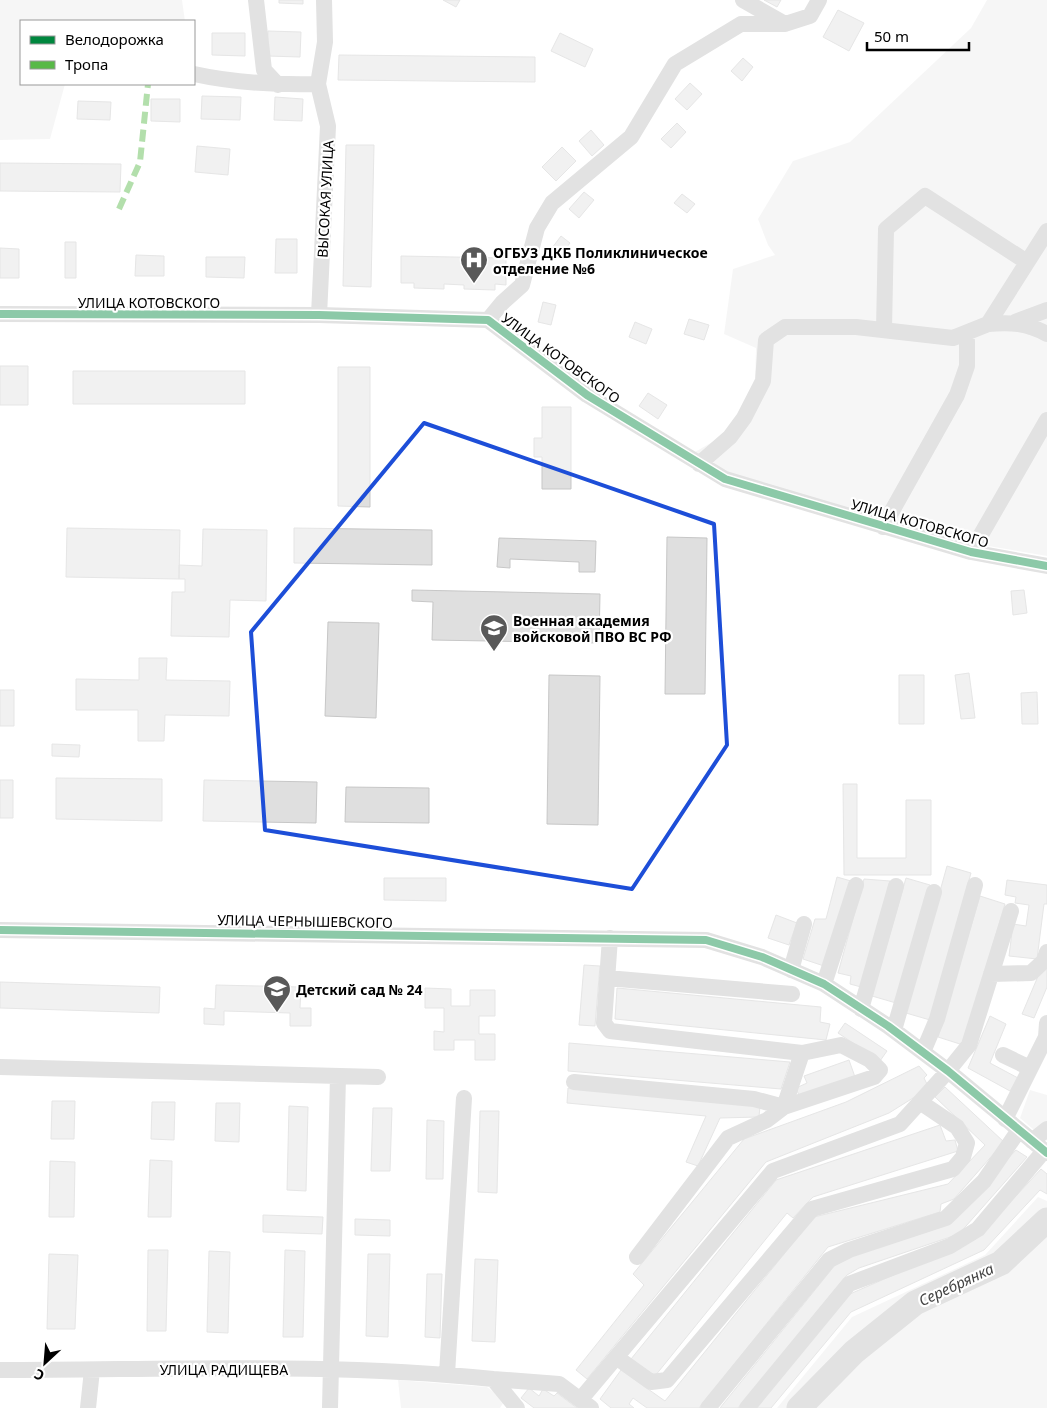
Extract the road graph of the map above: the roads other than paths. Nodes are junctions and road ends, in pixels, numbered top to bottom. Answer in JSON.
{"nodes":[{"id":1,"x":256,"y":0,"type":"edge"},
{"id":2,"x":324,"y":0,"type":"edge"},
{"id":3,"x":743,"y":0,"type":"edge"},
{"id":4,"x":819,"y":0,"type":"edge"},
{"id":5,"x":785,"y":24,"type":"junction"},
{"id":6,"x":195,"y":74,"type":"edge"},
{"id":7,"x":278,"y":84,"type":"junction"},
{"id":8,"x":318,"y":84,"type":"junction"},
{"id":9,"x":1047,"y":231,"type":"edge"},
{"id":10,"x":1027,"y":262,"type":"junction"},
{"id":11,"x":1047,"y":310,"type":"edge"},
{"id":12,"x":0,"y":314,"type":"edge"},
{"id":13,"x":320,"y":315,"type":"junction"},
{"id":14,"x":488,"y":320,"type":"junction"},
{"id":15,"x":1015,"y":322,"type":"junction"},
{"id":16,"x":988,"y":324,"type":"junction"},
{"id":17,"x":884,"y":330,"type":"junction"},
{"id":18,"x":964,"y":334,"type":"junction"},
{"id":19,"x":1047,"y":334,"type":"edge"},
{"id":20,"x":1047,"y":420,"type":"edge"},
{"id":21,"x":699,"y":464,"type":"junction"},
{"id":22,"x":883,"y":527,"type":"junction"},
{"id":23,"x":971,"y":552,"type":"junction"},
{"id":24,"x":1047,"y":566,"type":"edge"},
{"id":25,"x":856,"y":884,"type":"dead end"},
{"id":26,"x":975,"y":885,"type":"dead end"},
{"id":27,"x":896,"y":886,"type":"dead end"},
{"id":28,"x":934,"y":892,"type":"dead end"},
{"id":29,"x":1011,"y":910,"type":"dead end"},
{"id":30,"x":804,"y":924,"type":"dead end"},
{"id":31,"x":0,"y":930,"type":"edge"},
{"id":32,"x":610,"y":938,"type":"junction"},
{"id":33,"x":1047,"y":952,"type":"edge"},
{"id":34,"x":791,"y":970,"type":"junction"},
{"id":35,"x":991,"y":974,"type":"junction"},
{"id":36,"x":607,"y":978,"type":"junction"},
{"id":37,"x":824,"y":984,"type":"junction"},
{"id":38,"x":792,"y":994,"type":"dead end"},
{"id":39,"x":862,"y":1009,"type":"junction"},
{"id":40,"x":1047,"y":1023,"type":"edge"},
{"id":41,"x":894,"y":1030,"type":"junction"},
{"id":42,"x":922,"y":1052,"type":"junction"},
{"id":43,"x":802,"y":1053,"type":"junction"},
{"id":44,"x":1003,"y":1054,"type":"dead end"},
{"id":45,"x":0,"y":1067,"type":"edge"},
{"id":46,"x":1030,"y":1068,"type":"junction"},
{"id":47,"x":948,"y":1071,"type":"junction"},
{"id":48,"x":338,"y":1076,"type":"junction"},
{"id":49,"x":378,"y":1077,"type":"dead end"},
{"id":50,"x":574,"y":1082,"type":"dead end"},
{"id":51,"x":464,"y":1098,"type":"dead end"},
{"id":52,"x":920,"y":1102,"type":"junction"},
{"id":53,"x":784,"y":1108,"type":"junction"},
{"id":54,"x":1005,"y":1118,"type":"junction"},
{"id":55,"x":1047,"y":1129,"type":"edge"},
{"id":56,"x":1019,"y":1130,"type":"junction"},
{"id":57,"x":1041,"y":1148,"type":"edge"},
{"id":58,"x":637,"y":1258,"type":"dead end"},
{"id":59,"x":616,"y":1357,"type":"junction"},
{"id":60,"x":332,"y":1369,"type":"junction"},
{"id":61,"x":0,"y":1370,"type":"edge"},
{"id":62,"x":92,"y":1370,"type":"junction"},
{"id":63,"x":448,"y":1374,"type":"junction"},
{"id":64,"x":493,"y":1379,"type":"junction"},
{"id":65,"x":585,"y":1404,"type":"edge"},
{"id":66,"x":88,"y":1408,"type":"edge"},
{"id":67,"x":330,"y":1408,"type":"edge"},
{"id":68,"x":517,"y":1408,"type":"edge"},
{"id":69,"x":708,"y":1408,"type":"edge"},
{"id":70,"x":747,"y":1408,"type":"edge"}],
"edges":[{"from":1,"to":7,"type":"street"},
{"from":2,"to":8,"type":"street","name":"ВЫСОКАЯ УЛИЦА"},
{"from":3,"to":5,"type":"street"},
{"from":4,"to":5,"type":"street"},
{"from":5,"to":14,"type":"street"},
{"from":6,"to":7,"type":"street"},
{"from":7,"to":8,"type":"street"},
{"from":8,"to":13,"type":"street","name":"ВЫСОКАЯ УЛИЦА"},
{"from":9,"to":10,"type":"street"},
{"from":10,"to":16,"type":"street"},
{"from":10,"to":17,"type":"street"},
{"from":11,"to":15,"type":"street"},
{"from":12,"to":13,"type":"street","name":"УЛИЦА КОТОВСКОГО"},
{"from":13,"to":14,"type":"street","name":"УЛИЦА КОТОВСКОГО"},
{"from":14,"to":21,"type":"street","name":"УЛИЦА КОТОВСКОГО"},
{"from":15,"to":16,"type":"street"},
{"from":15,"to":19,"type":"street"},
{"from":16,"to":18,"type":"street"},
{"from":17,"to":18,"type":"street"},
{"from":17,"to":21,"type":"street"},
{"from":18,"to":22,"type":"street"},
{"from":20,"to":23,"type":"street"},
{"from":21,"to":22,"type":"street","name":"УЛИЦА КОТОВСКОГО"},
{"from":22,"to":23,"type":"street","name":"УЛИЦА КОТОВСКОГО"},
{"from":23,"to":24,"type":"street","name":"УЛИЦА КОТОВСКОГО"},
{"from":25,"to":37,"type":"street"},
{"from":26,"to":42,"type":"street"},
{"from":27,"to":39,"type":"street"},
{"from":28,"to":41,"type":"street"},
{"from":29,"to":35,"type":"street"},
{"from":30,"to":34,"type":"street"},
{"from":31,"to":32,"type":"street","name":"УЛИЦА ЧЕРНЫШЕВСКОГО"},
{"from":32,"to":34,"type":"street","name":"УЛИЦА ЧЕРНЫШЕВСКОГО"},
{"from":32,"to":36,"type":"street"},
{"from":33,"to":35,"type":"street"},
{"from":34,"to":37,"type":"street","name":"УЛИЦА ЧЕРНЫШЕВСКОГО"},
{"from":35,"to":47,"type":"street"},
{"from":36,"to":38,"type":"street"},
{"from":36,"to":43,"type":"street"},
{"from":37,"to":39,"type":"street","name":"УЛИЦА ЧЕРНЫШЕВСКОГО"},
{"from":39,"to":41,"type":"street","name":"УЛИЦА ЧЕРНЫШЕВСКОГО"},
{"from":40,"to":46,"type":"street"},
{"from":41,"to":42,"type":"street","name":"УЛИЦА ЧЕРНЫШЕВСКОГО"},
{"from":42,"to":47,"type":"street","name":"УЛИЦА ЧЕРНЫШЕВСКОГО"},
{"from":43,"to":53,"type":"street"},
{"from":43,"to":53,"type":"street"},
{"from":44,"to":46,"type":"street"},
{"from":45,"to":48,"type":"street"},
{"from":46,"to":54,"type":"street"},
{"from":47,"to":52,"type":"street"},
{"from":47,"to":54,"type":"street","name":"УЛИЦА ЧЕРНЫШЕВСКОГО"},
{"from":48,"to":49,"type":"street"},
{"from":48,"to":60,"type":"street"},
{"from":50,"to":53,"type":"street"},
{"from":51,"to":63,"type":"street"},
{"from":52,"to":59,"type":"street"},
{"from":52,"to":59,"type":"street"},
{"from":53,"to":58,"type":"street"},
{"from":54,"to":56,"type":"street","name":"УЛИЦА ЧЕРНЫШЕВСКОГО"},
{"from":55,"to":57,"type":"street"},
{"from":56,"to":57,"type":"street","name":"УЛИЦА ЧЕРНЫШЕВСКОГО"},
{"from":56,"to":69,"type":"street"},
{"from":57,"to":70,"type":"street"},
{"from":59,"to":65,"type":"street"},
{"from":60,"to":62,"type":"street","name":"УЛИЦА РАДИЩЕВА"},
{"from":60,"to":63,"type":"street","name":"УЛИЦА РАДИЩЕВА"},
{"from":60,"to":67,"type":"street"},
{"from":61,"to":62,"type":"street","name":"УЛИЦА РАДИЩЕВА"},
{"from":62,"to":66,"type":"street"},
{"from":63,"to":64,"type":"street","name":"УЛИЦА РАДИЩЕВА"},
{"from":64,"to":65,"type":"street","name":"УЛИЦА РАДИЩЕВА"},
{"from":64,"to":68,"type":"street"}]}
